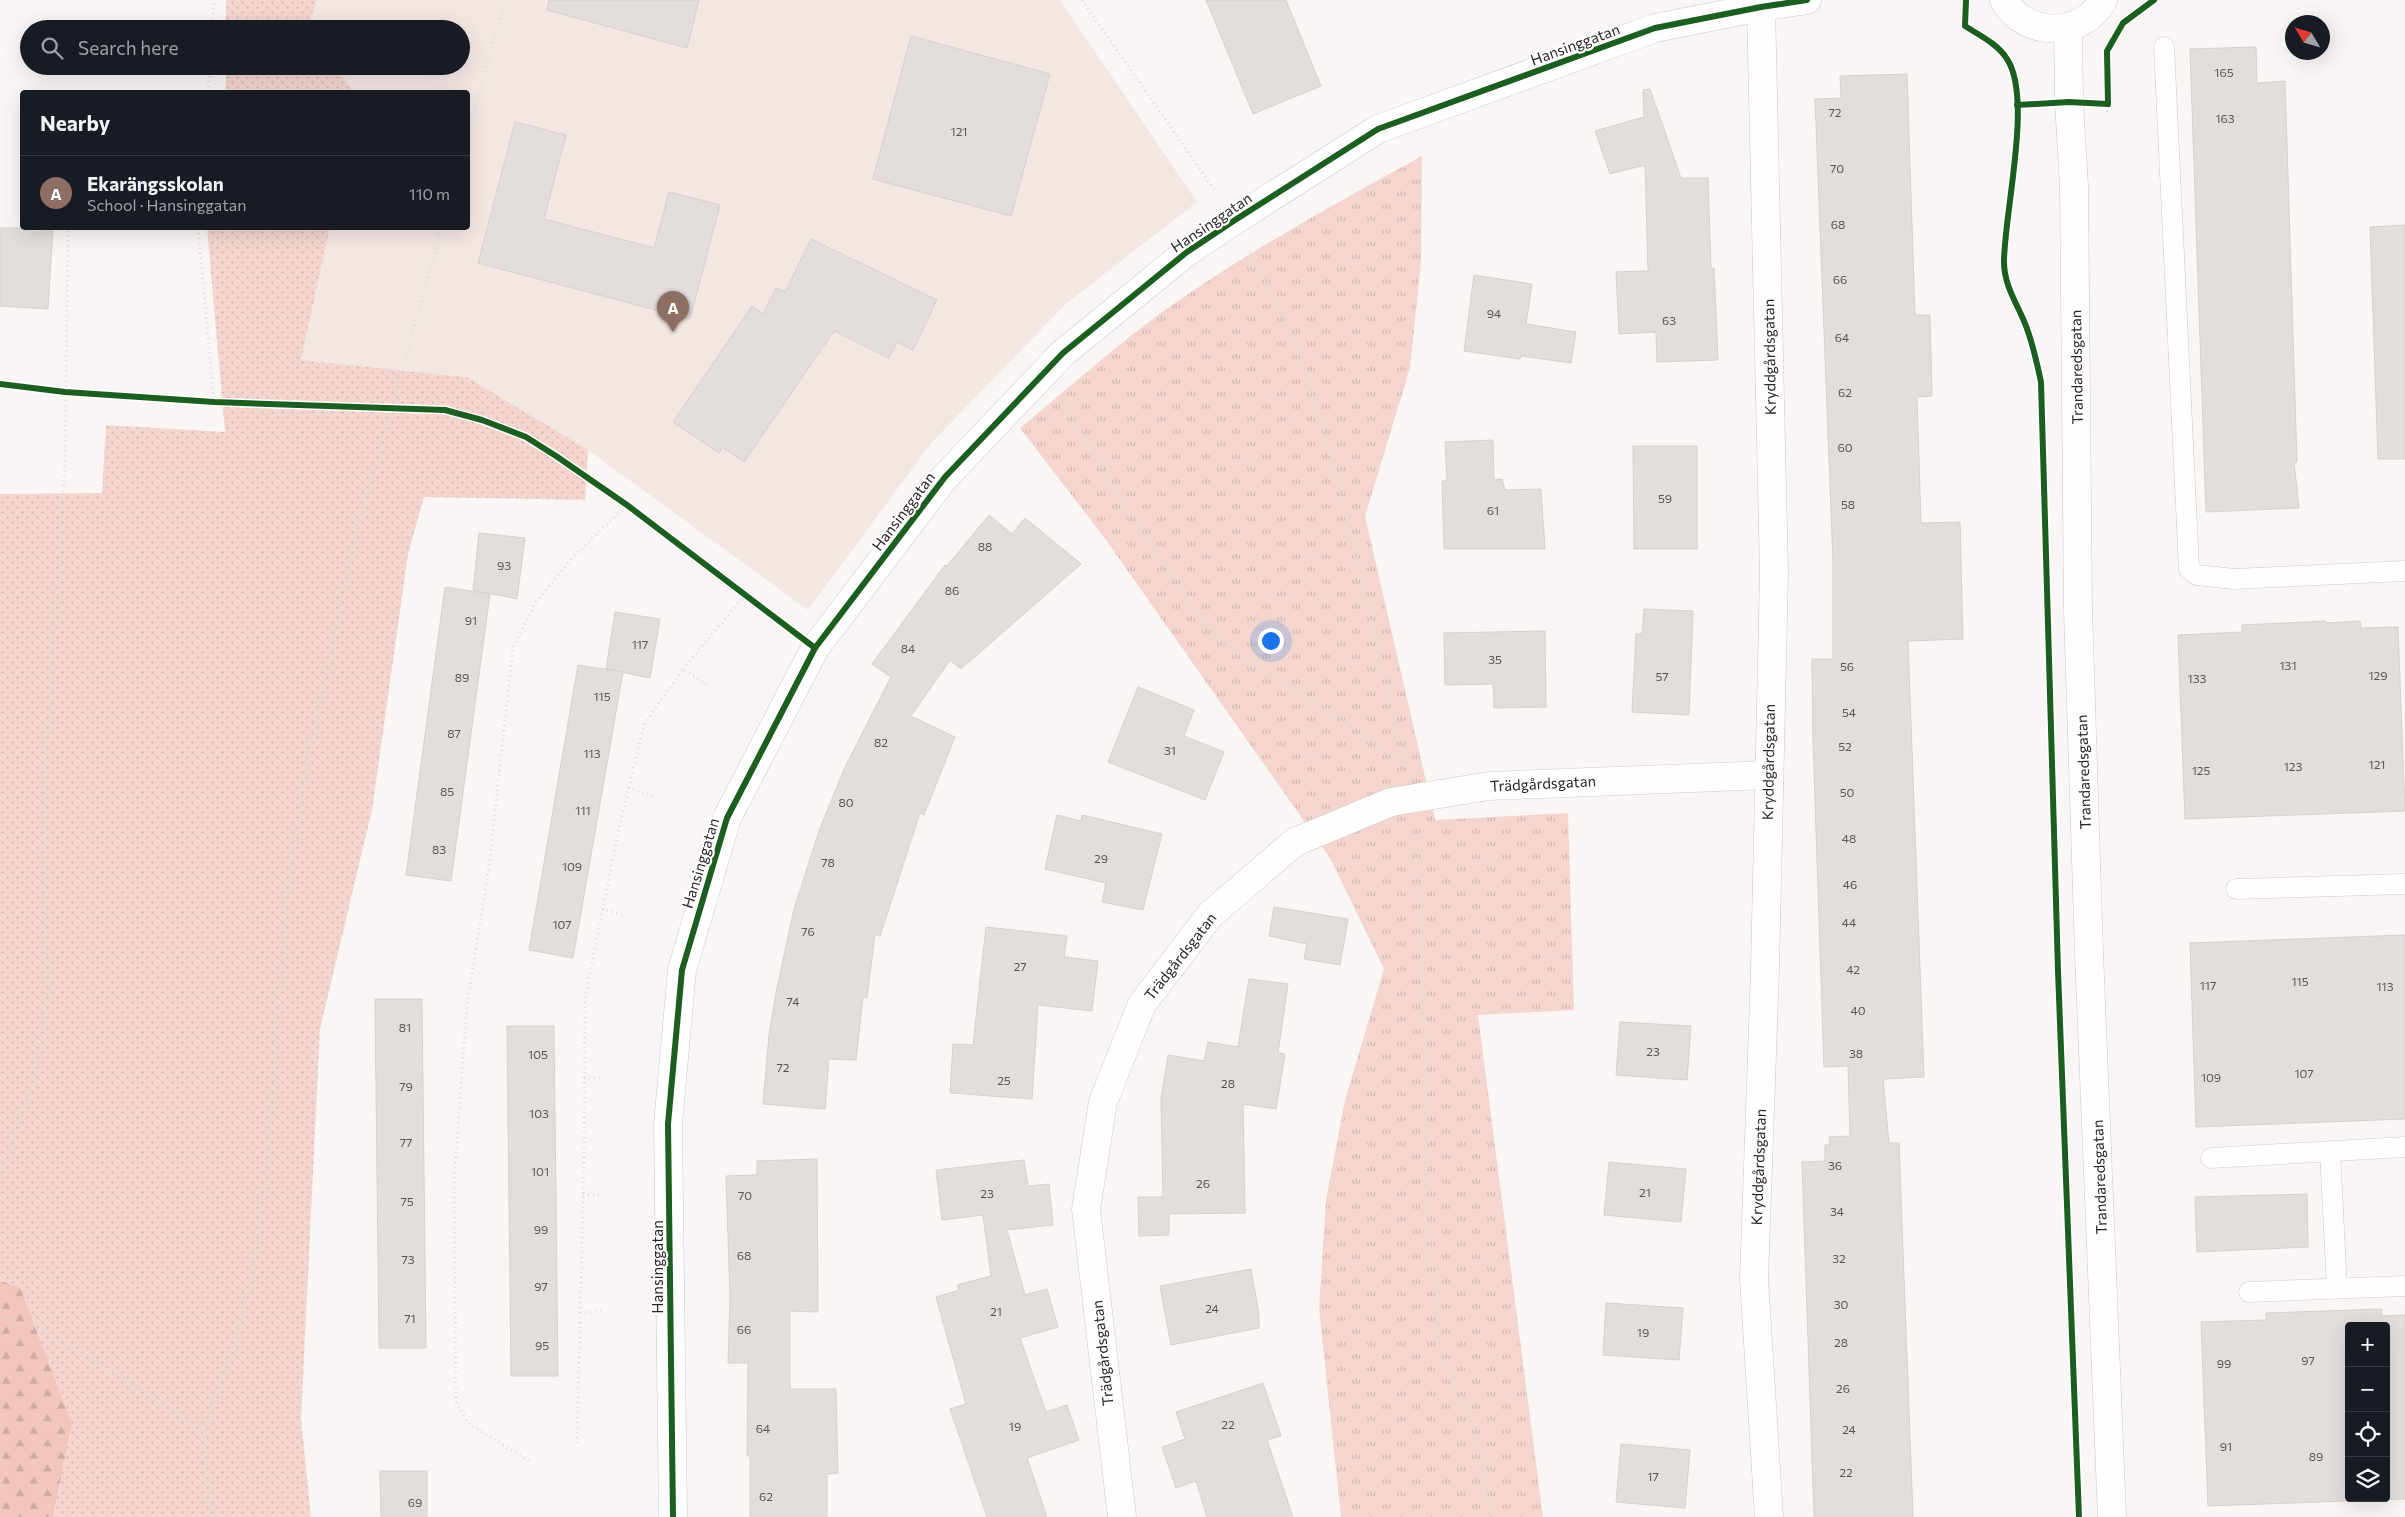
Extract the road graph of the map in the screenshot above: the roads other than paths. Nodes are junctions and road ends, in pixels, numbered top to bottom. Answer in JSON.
{"nodes":[{"id":1,"x":1807,"y":0,"type":"edge"},
{"id":2,"x":2004,"y":0,"type":"edge"},
{"id":3,"x":2103,"y":0,"type":"edge"},
{"id":4,"x":1761,"y":7,"type":"junction"},
{"id":5,"x":2068,"y":28,"type":"junction"},
{"id":6,"x":2164,"y":47,"type":"dead end"},
{"id":7,"x":2405,"y":571,"type":"edge"},
{"id":8,"x":1768,"y":775,"type":"junction"},
{"id":9,"x":2405,"y":884,"type":"edge"},
{"id":10,"x":2236,"y":888,"type":"dead end"},
{"id":11,"x":2405,"y":1147,"type":"edge"},
{"id":12,"x":2330,"y":1151,"type":"junction"},
{"id":13,"x":2210,"y":1158,"type":"dead end"},
{"id":14,"x":2405,"y":1286,"type":"edge"},
{"id":15,"x":2337,"y":1288,"type":"junction"},
{"id":16,"x":2249,"y":1292,"type":"dead end"},
{"id":17,"x":673,"y":1517,"type":"edge"},
{"id":18,"x":1122,"y":1517,"type":"edge"},
{"id":19,"x":1769,"y":1517,"type":"edge"},
{"id":20,"x":2112,"y":1517,"type":"edge"}],
"edges":[{"from":1,"to":4,"type":"street","name":"Hansinggatan"},
{"from":2,"to":5,"type":"street"},
{"from":3,"to":5,"type":"street"},
{"from":4,"to":8,"type":"street","name":"Kryddgårdsgatan"},
{"from":4,"to":17,"type":"street","name":"Hansinggatan"},
{"from":5,"to":20,"type":"street","name":"Trandaredsgatan"},
{"from":6,"to":7,"type":"lane"},
{"from":8,"to":18,"type":"street","name":"Trädgårdsgatan"},
{"from":8,"to":19,"type":"street","name":"Kryddgårdsgatan"},
{"from":9,"to":10,"type":"lane"},
{"from":11,"to":12,"type":"lane"},
{"from":12,"to":13,"type":"lane"},
{"from":12,"to":15,"type":"lane"},
{"from":14,"to":15,"type":"lane"},
{"from":15,"to":16,"type":"lane"}]}
